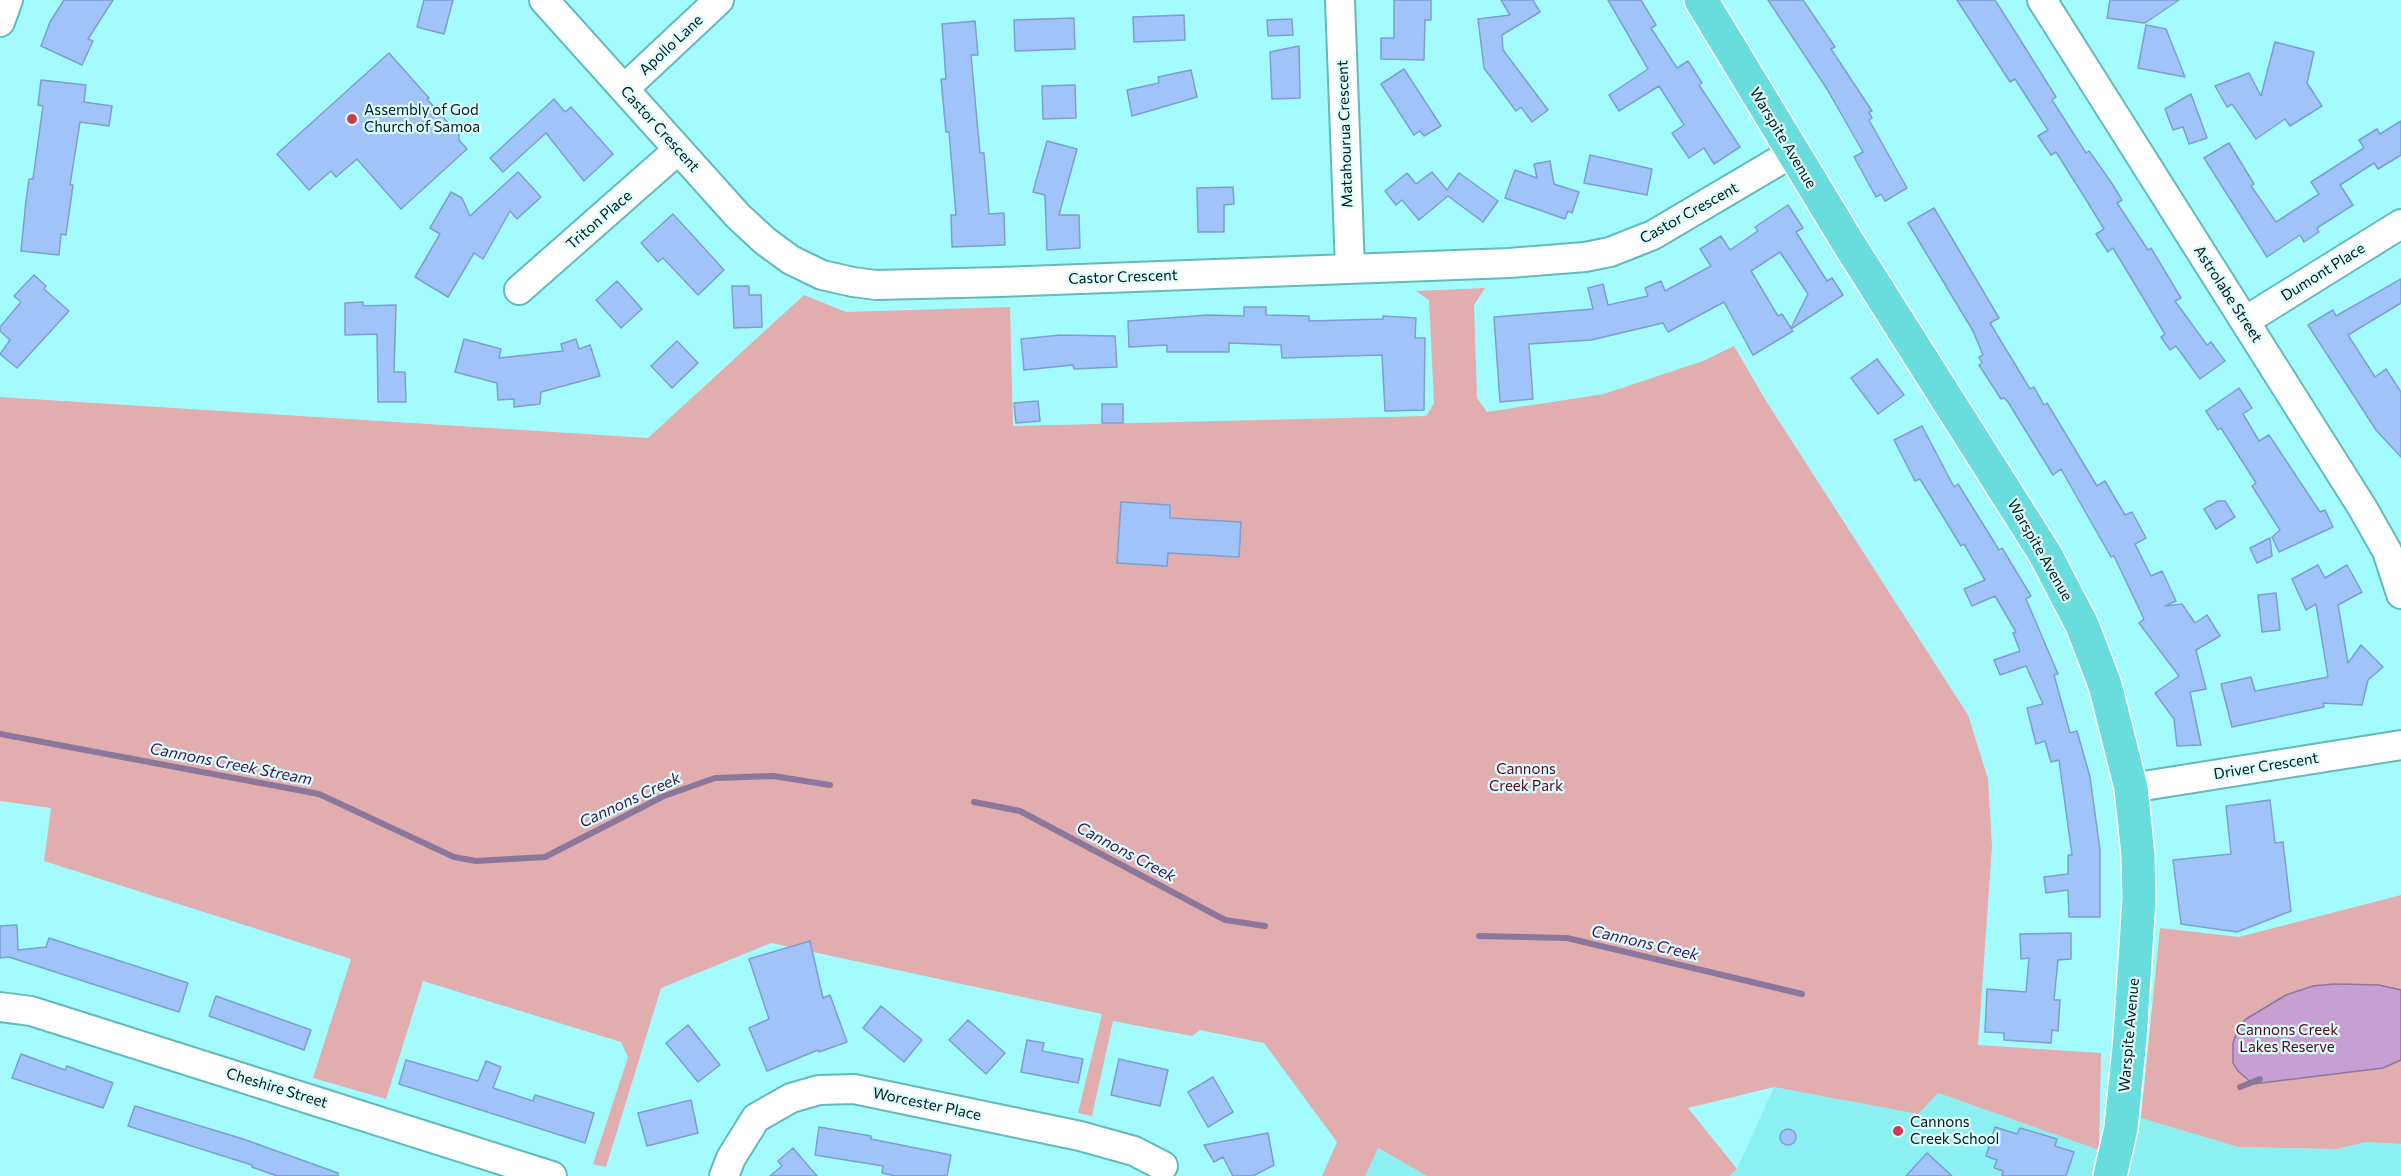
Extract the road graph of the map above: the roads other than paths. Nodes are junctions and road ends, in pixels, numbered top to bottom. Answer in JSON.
{"nodes":[{"id":1,"x":8,"y":0,"type":"edge"},
{"id":2,"x":544,"y":0,"type":"edge"},
{"id":3,"x":719,"y":0,"type":"edge"},
{"id":4,"x":1340,"y":0,"type":"edge"},
{"id":5,"x":1701,"y":0,"type":"edge"},
{"id":6,"x":2042,"y":0,"type":"edge"},
{"id":7,"x":0,"y":22,"type":"edge"},
{"id":8,"x":624,"y":89,"type":"junction"},
{"id":9,"x":678,"y":150,"type":"junction"},
{"id":10,"x":1792,"y":153,"type":"junction"},
{"id":11,"x":2401,"y":224,"type":"edge"},
{"id":12,"x":1350,"y":268,"type":"junction"},
{"id":13,"x":519,"y":290,"type":"dead end"},
{"id":14,"x":2245,"y":321,"type":"junction"},
{"id":15,"x":2401,"y":594,"type":"edge"},
{"id":16,"x":2401,"y":745,"type":"edge"},
{"id":17,"x":2131,"y":788,"type":"junction"},
{"id":18,"x":0,"y":1007,"type":"edge"},
{"id":19,"x":1163,"y":1166,"type":"dead end"},
{"id":20,"x":552,"y":1176,"type":"edge"},
{"id":21,"x":724,"y":1176,"type":"edge"},
{"id":22,"x":2110,"y":1176,"type":"edge"}],
"edges":[{"from":1,"to":7,"type":"street"},
{"from":2,"to":8,"type":"street","name":"Castor Crescent"},
{"from":3,"to":8,"type":"street","name":"Apollo Lane"},
{"from":4,"to":12,"type":"street","name":"Matahourua Crescent"},
{"from":5,"to":10,"type":"main road","name":"Warspite Avenue"},
{"from":6,"to":14,"type":"street","name":"Astrolabe Street"},
{"from":8,"to":9,"type":"street","name":"Castor Crescent"},
{"from":9,"to":12,"type":"street","name":"Castor Crescent"},
{"from":9,"to":13,"type":"street","name":"Triton Place"},
{"from":10,"to":12,"type":"street","name":"Castor Crescent"},
{"from":10,"to":17,"type":"main road","name":"Warspite Avenue"},
{"from":11,"to":14,"type":"street","name":"Dumont Place"},
{"from":14,"to":15,"type":"street","name":"Astrolabe Street"},
{"from":16,"to":17,"type":"street","name":"Driver Crescent"},
{"from":17,"to":22,"type":"main road","name":"Warspite Avenue"},
{"from":18,"to":20,"type":"street","name":"Cheshire Street"},
{"from":19,"to":21,"type":"street","name":"Worcester Place"}]}
